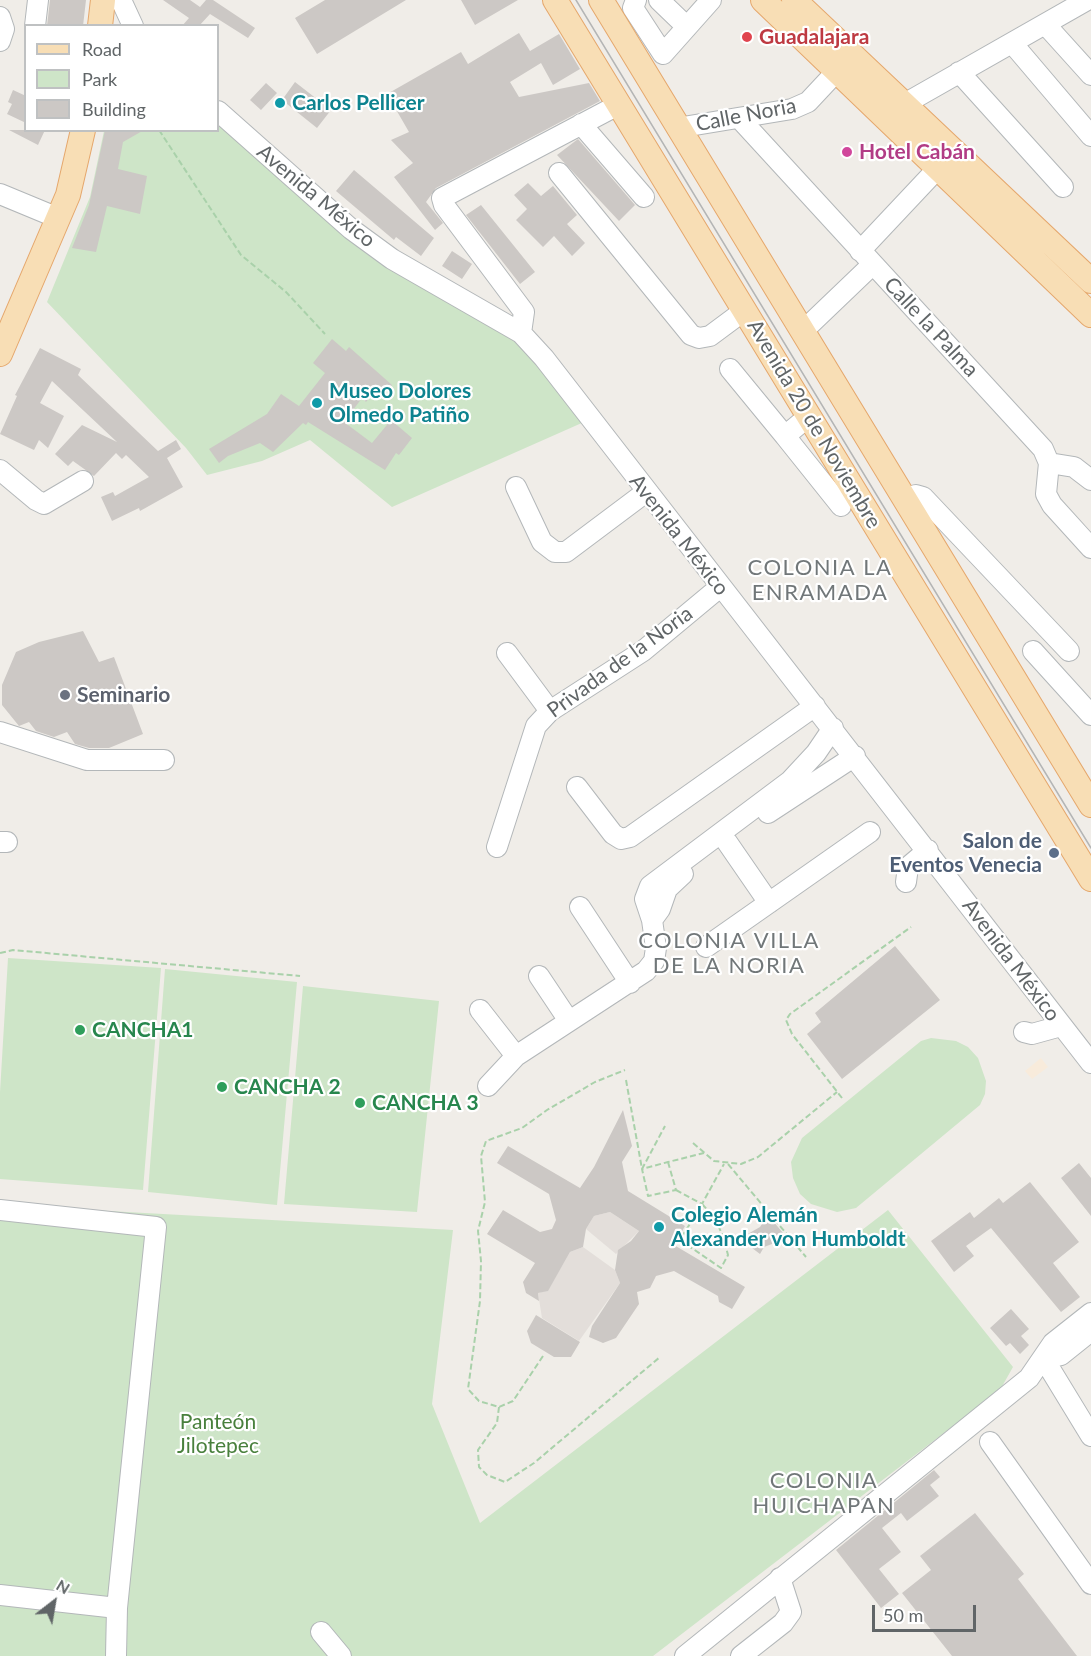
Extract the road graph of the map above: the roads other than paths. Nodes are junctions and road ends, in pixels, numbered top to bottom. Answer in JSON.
{"nodes":[{"id":1,"x":38,"y":0,"type":"edge"},
{"id":2,"x":103,"y":0,"type":"edge"},
{"id":3,"x":121,"y":0,"type":"edge"},
{"id":4,"x":555,"y":0,"type":"edge"},
{"id":5,"x":601,"y":0,"type":"edge"},
{"id":6,"x":636,"y":0,"type":"edge"},
{"id":7,"x":659,"y":0,"type":"edge"},
{"id":8,"x":711,"y":0,"type":"edge"},
{"id":9,"x":763,"y":0,"type":"edge"},
{"id":10,"x":794,"y":0,"type":"edge"},
{"id":11,"x":1087,"y":0,"type":"edge"},
{"id":12,"x":0,"y":17,"type":"edge"},
{"id":13,"x":35,"y":24,"type":"edge"},
{"id":14,"x":100,"y":24,"type":"edge"},
{"id":15,"x":132,"y":24,"type":"edge"},
{"id":16,"x":1045,"y":24,"type":"junction"},
{"id":17,"x":687,"y":27,"type":"junction"},
{"id":18,"x":0,"y":41,"type":"edge"},
{"id":19,"x":1012,"y":43,"type":"junction"},
{"id":20,"x":837,"y":71,"type":"junction"},
{"id":21,"x":959,"y":72,"type":"junction"},
{"id":22,"x":1091,"y":75,"type":"edge"},
{"id":23,"x":618,"y":105,"type":"junction"},
{"id":24,"x":895,"y":109,"type":"junction"},
{"id":25,"x":219,"y":112,"type":"edge"},
{"id":26,"x":740,"y":119,"type":"junction"},
{"id":27,"x":581,"y":124,"type":"junction"},
{"id":28,"x":677,"y":128,"type":"junction"},
{"id":29,"x":83,"y":132,"type":"edge"},
{"id":30,"x":1091,"y":136,"type":"edge"},
{"id":31,"x":939,"y":167,"type":"junction"},
{"id":32,"x":559,"y":173,"type":"dead end"},
{"id":33,"x":1063,"y":187,"type":"dead end"},
{"id":34,"x":0,"y":194,"type":"edge"},
{"id":35,"x":644,"y":197,"type":"dead end"},
{"id":36,"x":58,"y":218,"type":"junction"},
{"id":37,"x":866,"y":257,"type":"junction"},
{"id":38,"x":1091,"y":281,"type":"edge"},
{"id":39,"x":744,"y":310,"type":"junction"},
{"id":40,"x":1091,"y":313,"type":"edge"},
{"id":41,"x":803,"y":331,"type":"junction"},
{"id":42,"x":521,"y":333,"type":"junction"},
{"id":43,"x":0,"y":354,"type":"edge"},
{"id":44,"x":730,"y":369,"type":"dead end"},
{"id":45,"x":809,"y":416,"type":"junction"},
{"id":46,"x":785,"y":436,"type":"junction"},
{"id":47,"x":1049,"y":463,"type":"junction"},
{"id":48,"x":0,"y":470,"type":"edge"},
{"id":49,"x":1091,"y":480,"type":"edge"},
{"id":50,"x":83,"y":481,"type":"dead end"},
{"id":51,"x":516,"y":487,"type":"dead end"},
{"id":52,"x":646,"y":492,"type":"junction"},
{"id":53,"x":905,"y":498,"type":"junction"},
{"id":54,"x":841,"y":506,"type":"dead end"},
{"id":55,"x":1091,"y":548,"type":"edge"},
{"id":56,"x":720,"y":587,"type":"junction"},
{"id":57,"x":1033,"y":651,"type":"dead end"},
{"id":58,"x":1069,"y":651,"type":"dead end"},
{"id":59,"x":507,"y":653,"type":"dead end"},
{"id":60,"x":815,"y":706,"type":"junction"},
{"id":61,"x":550,"y":711,"type":"junction"},
{"id":62,"x":1091,"y":715,"type":"edge"},
{"id":63,"x":833,"y":728,"type":"junction"},
{"id":64,"x":0,"y":732,"type":"edge"},
{"id":65,"x":855,"y":756,"type":"junction"},
{"id":66,"x":164,"y":760,"type":"dead end"},
{"id":67,"x":577,"y":787,"type":"dead end"},
{"id":68,"x":794,"y":787,"type":"junction"},
{"id":69,"x":1091,"y":805,"type":"edge"},
{"id":70,"x":752,"y":817,"type":"junction"},
{"id":71,"x":870,"y":832,"type":"dead end"},
{"id":72,"x":727,"y":842,"type":"junction"},
{"id":73,"x":497,"y":847,"type":"dead end"},
{"id":74,"x":928,"y":850,"type":"junction"},
{"id":75,"x":700,"y":855,"type":"junction"},
{"id":76,"x":1091,"y":879,"type":"edge"},
{"id":77,"x":906,"y":882,"type":"dead end"},
{"id":78,"x":769,"y":903,"type":"junction"},
{"id":79,"x":580,"y":907,"type":"dead end"},
{"id":80,"x":706,"y":946,"type":"dead end"},
{"id":81,"x":539,"y":976,"type":"dead end"},
{"id":82,"x":630,"y":983,"type":"junction"},
{"id":83,"x":480,"y":1010,"type":"dead end"},
{"id":84,"x":569,"y":1021,"type":"junction"},
{"id":85,"x":1061,"y":1026,"type":"junction"},
{"id":86,"x":1024,"y":1032,"type":"dead end"},
{"id":87,"x":516,"y":1056,"type":"junction"},
{"id":88,"x":1091,"y":1063,"type":"edge"},
{"id":89,"x":489,"y":1086,"type":"dead end"},
{"id":90,"x":0,"y":1210,"type":"edge"},
{"id":91,"x":1091,"y":1313,"type":"edge"},
{"id":92,"x":1091,"y":1331,"type":"edge"},
{"id":93,"x":1044,"y":1359,"type":"junction"},
{"id":94,"x":1091,"y":1436,"type":"edge"},
{"id":95,"x":990,"y":1442,"type":"dead end"},
{"id":96,"x":780,"y":1578,"type":"junction"},
{"id":97,"x":1091,"y":1584,"type":"edge"},
{"id":98,"x":0,"y":1595,"type":"edge"},
{"id":99,"x":117,"y":1608,"type":"junction"},
{"id":100,"x":321,"y":1632,"type":"dead end"},
{"id":101,"x":116,"y":1656,"type":"edge"},
{"id":102,"x":341,"y":1656,"type":"edge"},
{"id":103,"x":685,"y":1656,"type":"edge"},
{"id":104,"x":741,"y":1656,"type":"edge"}],
"edges":[{"from":1,"to":13,"type":"street"},
{"from":2,"to":14,"type":"main road"},
{"from":3,"to":15,"type":"street"},
{"from":4,"to":23,"type":"main road","name":"Avenida 20 de Noviembre"},
{"from":5,"to":28,"type":"main road","name":"Avenida 20 de Noviembre"},
{"from":6,"to":17,"type":"street"},
{"from":7,"to":17,"type":"street"},
{"from":8,"to":17,"type":"street"},
{"from":9,"to":20,"type":"main road"},
{"from":10,"to":24,"type":"main road"},
{"from":11,"to":16,"type":"street"},
{"from":12,"to":18,"type":"street"},
{"from":16,"to":19,"type":"street"},
{"from":16,"to":22,"type":"street"},
{"from":19,"to":21,"type":"street"},
{"from":19,"to":30,"type":"street"},
{"from":20,"to":24,"type":"main road"},
{"from":20,"to":26,"type":"street","name":"Calle Noria"},
{"from":21,"to":24,"type":"street"},
{"from":21,"to":33,"type":"street"},
{"from":23,"to":27,"type":"street"},
{"from":23,"to":39,"type":"main road","name":"Avenida 20 de Noviembre"},
{"from":24,"to":31,"type":"main road"},
{"from":24,"to":38,"type":"main road"},
{"from":25,"to":42,"type":"street","name":"Avenida México"},
{"from":26,"to":28,"type":"street","name":"Calle Noria"},
{"from":26,"to":37,"type":"street","name":"Calle la Palma"},
{"from":27,"to":35,"type":"street"},
{"from":27,"to":42,"type":"street"},
{"from":28,"to":41,"type":"main road","name":"Avenida 20 de Noviembre"},
{"from":29,"to":36,"type":"main road"},
{"from":31,"to":37,"type":"street"},
{"from":31,"to":40,"type":"main road"},
{"from":32,"to":39,"type":"street"},
{"from":34,"to":36,"type":"street"},
{"from":36,"to":43,"type":"main road"},
{"from":37,"to":41,"type":"street"},
{"from":37,"to":47,"type":"street","name":"Calle la Palma"},
{"from":39,"to":45,"type":"main road","name":"Avenida 20 de Noviembre"},
{"from":41,"to":53,"type":"main road","name":"Avenida 20 de Noviembre"},
{"from":42,"to":52,"type":"street","name":"Avenida México"},
{"from":44,"to":46,"type":"street"},
{"from":45,"to":46,"type":"street"},
{"from":45,"to":76,"type":"main road","name":"Avenida 20 de Noviembre"},
{"from":46,"to":54,"type":"street"},
{"from":47,"to":49,"type":"street"},
{"from":47,"to":55,"type":"street"},
{"from":48,"to":50,"type":"street"},
{"from":51,"to":52,"type":"street"},
{"from":52,"to":56,"type":"street","name":"Avenida México"},
{"from":53,"to":58,"type":"street"},
{"from":53,"to":69,"type":"main road","name":"Avenida 20 de Noviembre"},
{"from":56,"to":60,"type":"street","name":"Avenida México"},
{"from":56,"to":61,"type":"street","name":"Privada de la Noria"},
{"from":57,"to":62,"type":"street"},
{"from":59,"to":61,"type":"street"},
{"from":60,"to":63,"type":"street","name":"Avenida México"},
{"from":60,"to":67,"type":"street"},
{"from":61,"to":73,"type":"street","name":"Privada de la Noria"},
{"from":63,"to":65,"type":"street","name":"Avenida México"},
{"from":63,"to":68,"type":"street"},
{"from":64,"to":66,"type":"street"},
{"from":65,"to":68,"type":"street"},
{"from":65,"to":74,"type":"street","name":"Avenida México"},
{"from":68,"to":70,"type":"street"},
{"from":70,"to":72,"type":"street"},
{"from":70,"to":75,"type":"street"},
{"from":71,"to":78,"type":"street"},
{"from":72,"to":75,"type":"street"},
{"from":72,"to":78,"type":"street"},
{"from":74,"to":77,"type":"street"},
{"from":74,"to":85,"type":"street","name":"Avenida México"},
{"from":75,"to":82,"type":"street"},
{"from":78,"to":80,"type":"street"},
{"from":79,"to":82,"type":"street"},
{"from":81,"to":84,"type":"street"},
{"from":82,"to":84,"type":"street"},
{"from":83,"to":87,"type":"street"},
{"from":84,"to":87,"type":"street"},
{"from":85,"to":86,"type":"street"},
{"from":85,"to":88,"type":"street","name":"Avenida México"},
{"from":87,"to":89,"type":"street"},
{"from":90,"to":99,"type":"street"},
{"from":91,"to":93,"type":"street"},
{"from":92,"to":93,"type":"street"},
{"from":93,"to":94,"type":"street"},
{"from":93,"to":96,"type":"street"},
{"from":95,"to":97,"type":"street"},
{"from":96,"to":103,"type":"street"},
{"from":96,"to":104,"type":"street"},
{"from":98,"to":99,"type":"street"},
{"from":99,"to":101,"type":"street"},
{"from":100,"to":102,"type":"street"}]}
